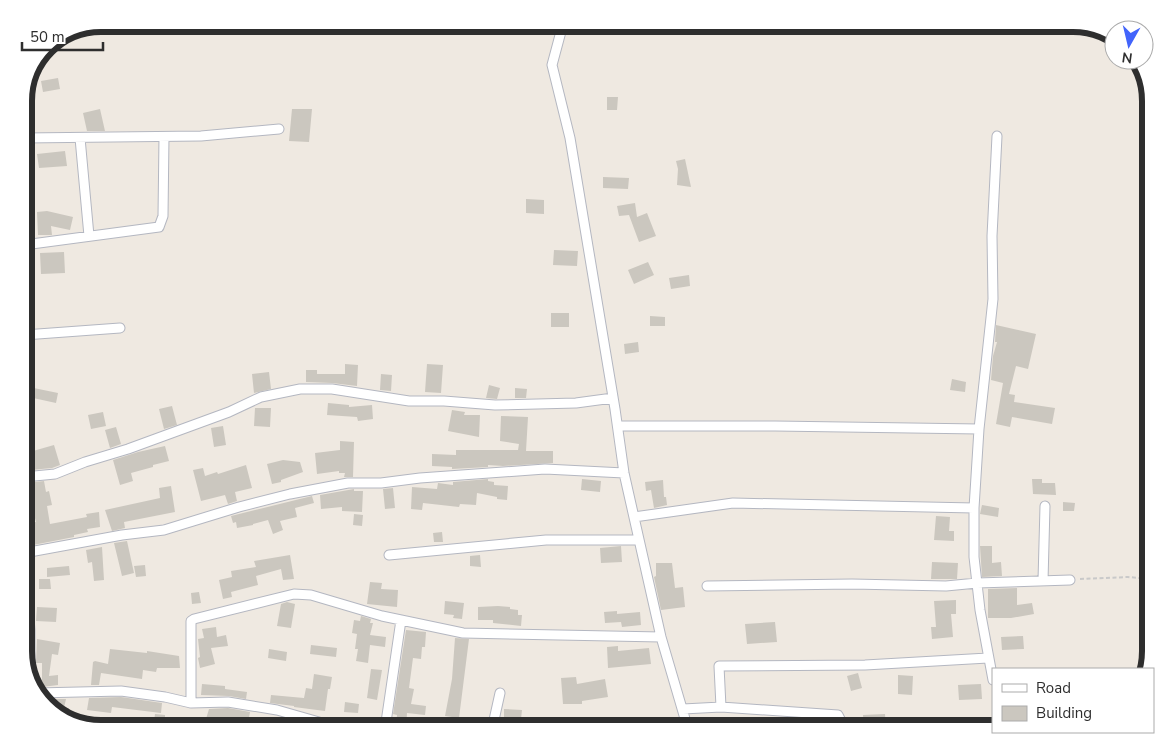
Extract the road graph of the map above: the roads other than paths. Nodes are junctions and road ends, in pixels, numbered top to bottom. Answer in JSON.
{"nodes":[{"id":1,"x":561,"y":32,"type":"edge"},
{"id":2,"x":279,"y":129,"type":"dead end"},
{"id":3,"x":997,"y":136,"type":"dead end"},
{"id":4,"x":164,"y":137,"type":"junction"},
{"id":5,"x":33,"y":138,"type":"edge"},
{"id":6,"x":80,"y":138,"type":"junction"},
{"id":7,"x":88,"y":236,"type":"junction"},
{"id":8,"x":33,"y":244,"type":"edge"},
{"id":9,"x":120,"y":328,"type":"dead end"},
{"id":10,"x":33,"y":333,"type":"edge"},
{"id":11,"x":614,"y":398,"type":"junction"},
{"id":12,"x":618,"y":426,"type":"junction"},
{"id":13,"x":979,"y":429,"type":"junction"},
{"id":14,"x":624,"y":472,"type":"junction"},
{"id":15,"x":33,"y":476,"type":"edge"},
{"id":16,"x":1045,"y":506,"type":"dead end"},
{"id":17,"x":974,"y":508,"type":"junction"},
{"id":18,"x":634,"y":517,"type":"junction"},
{"id":19,"x":640,"y":540,"type":"junction"},
{"id":20,"x":33,"y":551,"type":"edge"},
{"id":21,"x":389,"y":555,"type":"dead end"},
{"id":22,"x":1070,"y":580,"type":"road end"},
{"id":23,"x":1043,"y":581,"type":"junction"},
{"id":24,"x":977,"y":583,"type":"junction"},
{"id":25,"x":707,"y":586,"type":"dead end"},
{"id":26,"x":401,"y":620,"type":"junction"},
{"id":27,"x":661,"y":637,"type":"junction"},
{"id":28,"x":988,"y":658,"type":"junction"},
{"id":29,"x":992,"y":676,"type":"edge"},
{"id":30,"x":47,"y":693,"type":"edge"},
{"id":31,"x":500,"y":693,"type":"dead end"},
{"id":32,"x":191,"y":703,"type":"junction"},
{"id":33,"x":721,"y":708,"type":"junction"},
{"id":34,"x":682,"y":709,"type":"junction"},
{"id":35,"x":312,"y":720,"type":"edge"},
{"id":36,"x":386,"y":720,"type":"edge"},
{"id":37,"x":494,"y":720,"type":"edge"},
{"id":38,"x":685,"y":720,"type":"edge"},
{"id":39,"x":841,"y":720,"type":"edge"}],
"edges":[{"from":1,"to":11,"type":"street"},
{"from":2,"to":4,"type":"street"},
{"from":3,"to":13,"type":"street"},
{"from":4,"to":6,"type":"street"},
{"from":4,"to":7,"type":"street"},
{"from":5,"to":6,"type":"street"},
{"from":6,"to":7,"type":"street"},
{"from":7,"to":8,"type":"street"},
{"from":9,"to":10,"type":"street"},
{"from":11,"to":12,"type":"street"},
{"from":11,"to":15,"type":"street"},
{"from":12,"to":13,"type":"street"},
{"from":12,"to":14,"type":"street"},
{"from":13,"to":17,"type":"street"},
{"from":14,"to":18,"type":"street"},
{"from":14,"to":20,"type":"street"},
{"from":16,"to":23,"type":"street"},
{"from":17,"to":18,"type":"street"},
{"from":17,"to":24,"type":"street"},
{"from":18,"to":19,"type":"street"},
{"from":19,"to":21,"type":"street"},
{"from":19,"to":27,"type":"street"},
{"from":22,"to":23,"type":"street"},
{"from":23,"to":24,"type":"street"},
{"from":24,"to":25,"type":"street"},
{"from":24,"to":28,"type":"street"},
{"from":26,"to":27,"type":"street"},
{"from":26,"to":32,"type":"street"},
{"from":26,"to":36,"type":"street"},
{"from":27,"to":34,"type":"street"},
{"from":28,"to":29,"type":"street"},
{"from":28,"to":33,"type":"street"},
{"from":30,"to":32,"type":"street"},
{"from":31,"to":37,"type":"street"},
{"from":32,"to":35,"type":"street"},
{"from":33,"to":34,"type":"street"},
{"from":33,"to":39,"type":"street"},
{"from":34,"to":38,"type":"street"}]}
